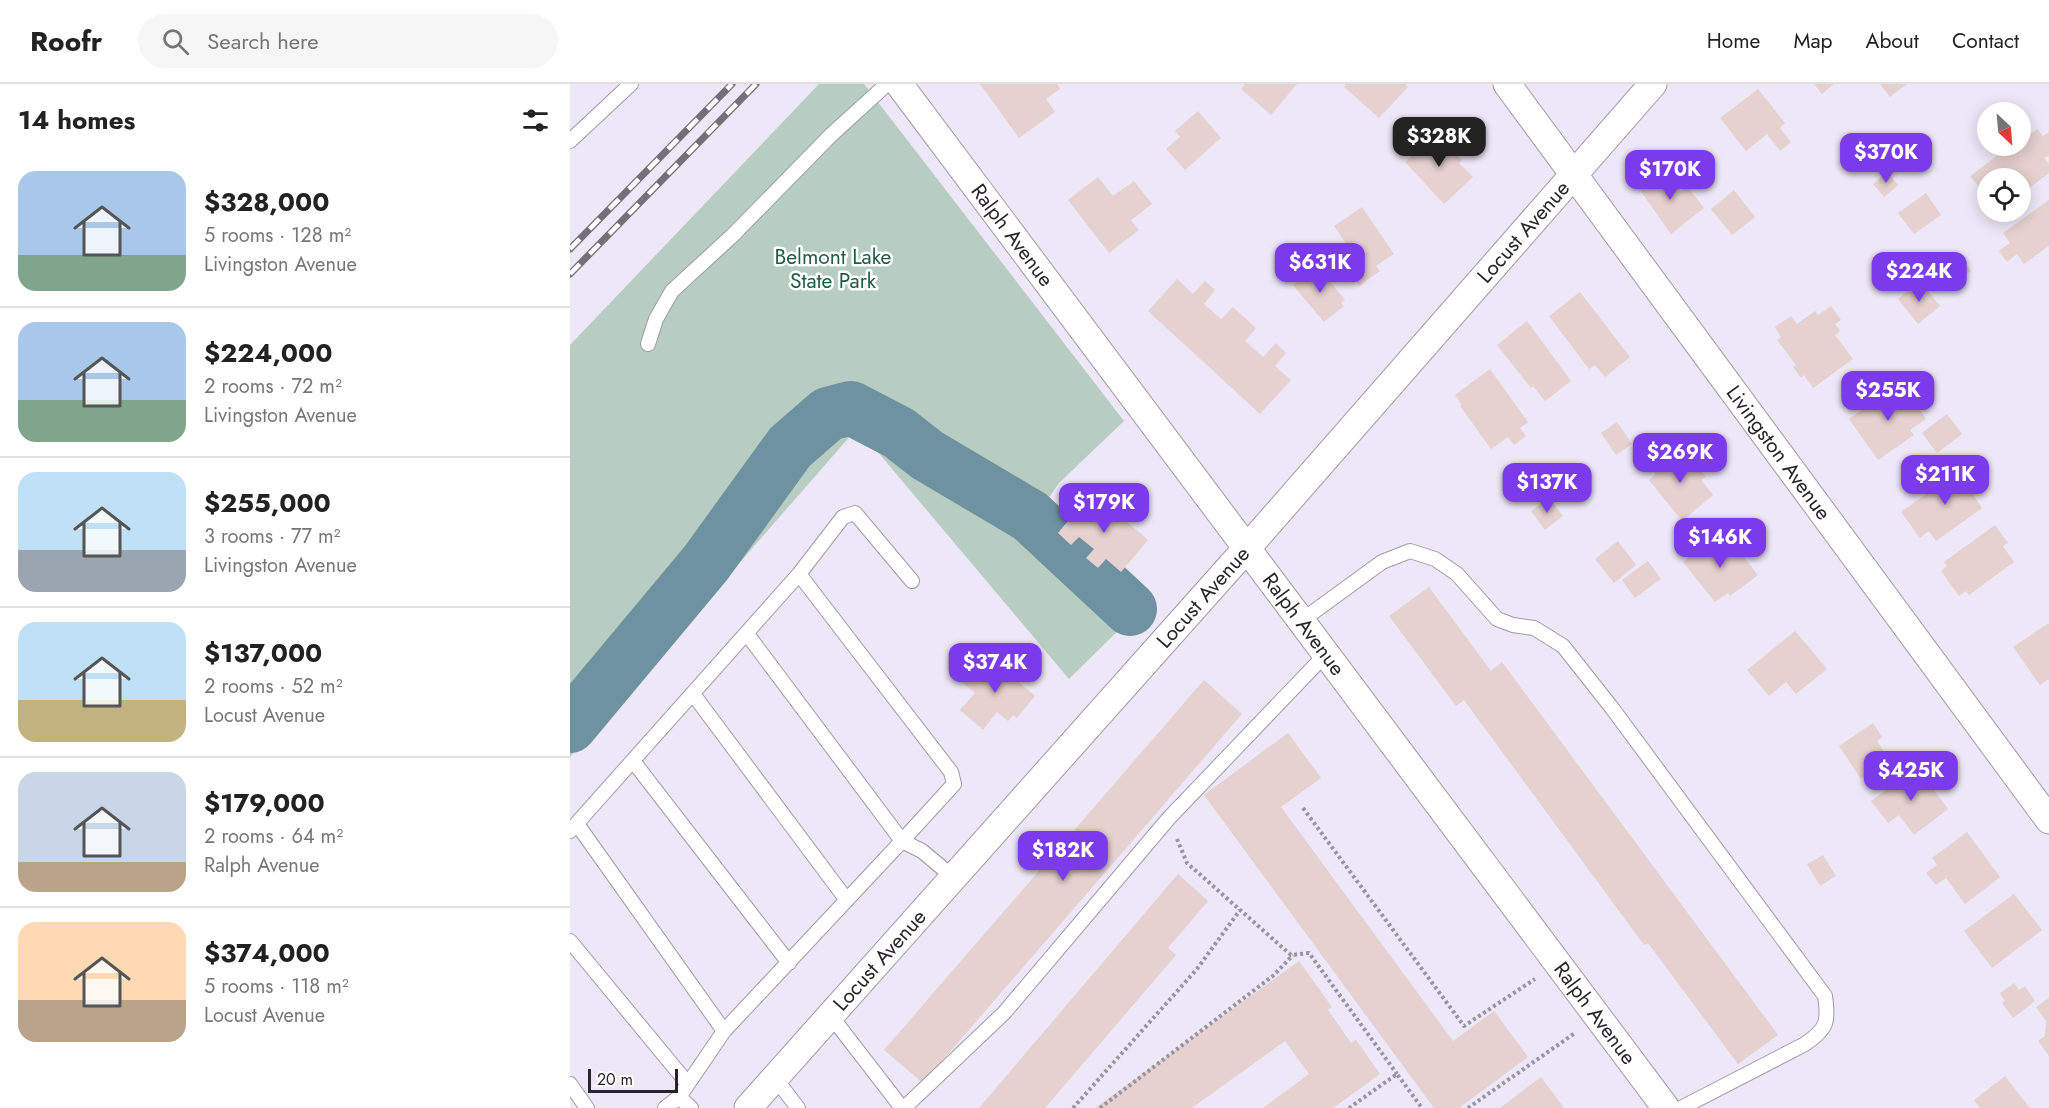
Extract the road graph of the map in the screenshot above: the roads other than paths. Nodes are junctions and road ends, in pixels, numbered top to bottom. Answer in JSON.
{"nodes":[{"id":1,"x":631,"y":84,"type":"edge"},
{"id":2,"x":887,"y":84,"type":"edge"},
{"id":3,"x":899,"y":84,"type":"edge"},
{"id":4,"x":1507,"y":84,"type":"edge"},
{"id":5,"x":1653,"y":84,"type":"edge"},
{"id":6,"x":570,"y":141,"type":"edge"},
{"id":7,"x":1574,"y":173,"type":"junction"},
{"id":8,"x":648,"y":344,"type":"dead end"},
{"id":9,"x":1247,"y":548,"type":"junction"},
{"id":10,"x":799,"y":574,"type":"junction"},
{"id":11,"x":912,"y":581,"type":"dead end"},
{"id":12,"x":1301,"y":621,"type":"junction"},
{"id":13,"x":747,"y":634,"type":"junction"},
{"id":14,"x":1326,"y":654,"type":"junction"},
{"id":15,"x":693,"y":694,"type":"junction"},
{"id":16,"x":633,"y":761,"type":"junction"},
{"id":17,"x":2049,"y":820,"type":"edge"},
{"id":18,"x":573,"y":827,"type":"edge"},
{"id":19,"x":902,"y":841,"type":"junction"},
{"id":20,"x":953,"y":878,"type":"junction"},
{"id":21,"x":846,"y":899,"type":"junction"},
{"id":22,"x":570,"y":941,"type":"edge"},
{"id":23,"x":789,"y":963,"type":"junction"},
{"id":24,"x":831,"y":1016,"type":"junction"},
{"id":25,"x":724,"y":1031,"type":"junction"},
{"id":26,"x":775,"y":1078,"type":"junction"},
{"id":27,"x":570,"y":1084,"type":"edge"},
{"id":28,"x":688,"y":1084,"type":"junction"},
{"id":29,"x":679,"y":1097,"type":"junction"},
{"id":30,"x":587,"y":1108,"type":"edge"},
{"id":31,"x":664,"y":1108,"type":"edge"},
{"id":32,"x":692,"y":1108,"type":"edge"},
{"id":33,"x":748,"y":1108,"type":"edge"},
{"id":34,"x":798,"y":1108,"type":"edge"},
{"id":35,"x":903,"y":1108,"type":"edge"},
{"id":36,"x":1666,"y":1108,"type":"edge"},
{"id":37,"x":1681,"y":1108,"type":"edge"}],
"edges":[{"from":1,"to":6,"type":"lane"},
{"from":2,"to":8,"type":"lane"},
{"from":3,"to":9,"type":"street","name":"Ralph Avenue"},
{"from":4,"to":7,"type":"street","name":"Livingston Avenue"},
{"from":5,"to":7,"type":"street","name":"Locust Avenue"},
{"from":7,"to":9,"type":"street","name":"Locust Avenue"},
{"from":7,"to":17,"type":"street","name":"Livingston Avenue"},
{"from":9,"to":12,"type":"street","name":"Ralph Avenue"},
{"from":9,"to":20,"type":"street","name":"Locust Avenue"},
{"from":10,"to":11,"type":"lane"},
{"from":10,"to":13,"type":"lane"},
{"from":10,"to":19,"type":"lane"},
{"from":12,"to":14,"type":"street","name":"Ralph Avenue"},
{"from":12,"to":37,"type":"lane"},
{"from":13,"to":15,"type":"lane"},
{"from":13,"to":19,"type":"lane"},
{"from":14,"to":35,"type":"lane"},
{"from":14,"to":36,"type":"street","name":"Ralph Avenue"},
{"from":15,"to":16,"type":"lane"},
{"from":15,"to":21,"type":"lane"},
{"from":16,"to":18,"type":"lane"},
{"from":16,"to":23,"type":"lane"},
{"from":18,"to":25,"type":"lane"},
{"from":19,"to":20,"type":"lane"},
{"from":19,"to":21,"type":"lane"},
{"from":20,"to":24,"type":"street","name":"Locust Avenue"},
{"from":21,"to":23,"type":"lane"},
{"from":22,"to":28,"type":"lane"},
{"from":23,"to":25,"type":"lane"},
{"from":24,"to":26,"type":"street","name":"Locust Avenue"},
{"from":24,"to":35,"type":"lane"},
{"from":25,"to":28,"type":"lane"},
{"from":26,"to":33,"type":"street","name":"Locust Avenue"},
{"from":26,"to":34,"type":"lane"},
{"from":27,"to":30,"type":"lane"},
{"from":28,"to":29,"type":"lane"},
{"from":29,"to":31,"type":"lane"},
{"from":29,"to":32,"type":"lane"}]}
